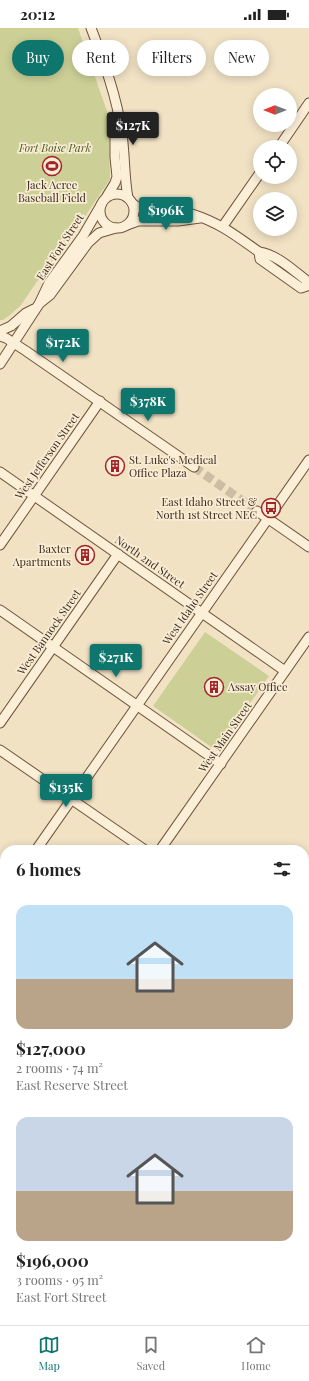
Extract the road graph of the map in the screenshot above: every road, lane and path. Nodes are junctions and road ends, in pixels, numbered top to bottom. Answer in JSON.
{"nodes":[{"id":1,"x":91,"y":28,"type":"edge"},
{"id":2,"x":115,"y":99,"type":"junction"},
{"id":3,"x":309,"y":103,"type":"edge"},
{"id":4,"x":284,"y":140,"type":"edge"},
{"id":5,"x":253,"y":183,"type":"edge"},
{"id":6,"x":107,"y":196,"type":"junction"},
{"id":7,"x":130,"y":200,"type":"junction"},
{"id":8,"x":101,"y":205,"type":"junction"},
{"id":9,"x":203,"y":218,"type":"junction"},
{"id":10,"x":126,"y":225,"type":"junction"},
{"id":11,"x":223,"y":226,"type":"junction"},
{"id":12,"x":116,"y":228,"type":"junction"},
{"id":13,"x":308,"y":287,"type":"edge"},
{"id":14,"x":37,"y":306,"type":"junction"},
{"id":15,"x":0,"y":331,"type":"edge"},
{"id":16,"x":0,"y":336,"type":"edge"},
{"id":17,"x":13,"y":344,"type":"junction"},
{"id":18,"x":0,"y":364,"type":"edge"},
{"id":19,"x":100,"y":401,"type":"junction"},
{"id":20,"x":309,"y":460,"type":"edge"},
{"id":21,"x":194,"y":467,"type":"tunnel mouth"},
{"id":22,"x":0,"y":472,"type":"edge"},
{"id":23,"x":34,"y":496,"type":"junction"},
{"id":24,"x":257,"y":511,"type":"tunnel mouth"},
{"id":25,"x":268,"y":518,"type":"junction"},
{"id":26,"x":0,"y":544,"type":"edge"},
{"id":27,"x":309,"y":547,"type":"edge"},
{"id":28,"x":118,"y":554,"type":"junction"},
{"id":29,"x":0,"y":610,"type":"edge"},
{"id":30,"x":202,"y":612,"type":"junction"},
{"id":31,"x":309,"y":637,"type":"edge"},
{"id":32,"x":53,"y":647,"type":"junction"},
{"id":33,"x":286,"y":671,"type":"junction"},
{"id":34,"x":137,"y":705,"type":"junction"},
{"id":35,"x":0,"y":723,"type":"edge"},
{"id":36,"x":0,"y":750,"type":"edge"},
{"id":37,"x":221,"y":764,"type":"junction"},
{"id":38,"x":71,"y":799,"type":"junction"},
{"id":39,"x":39,"y":845,"type":"edge"},
{"id":40,"x":138,"y":845,"type":"edge"},
{"id":41,"x":164,"y":845,"type":"edge"}],
"edges":[{"from":1,"to":2,"type":"street"},
{"from":2,"to":6,"type":"street"},
{"from":2,"to":7,"type":"street"},
{"from":3,"to":4,"type":"street"},
{"from":5,"to":11,"type":"street"},
{"from":6,"to":7,"type":"street"},
{"from":6,"to":8,"type":"street"},
{"from":7,"to":9,"type":"street"},
{"from":7,"to":10,"type":"street"},
{"from":8,"to":12,"type":"street"},
{"from":8,"to":14,"type":"street","name":"East Fort Street"},
{"from":9,"to":10,"type":"street"},
{"from":9,"to":11,"type":"street"},
{"from":10,"to":12,"type":"street"},
{"from":11,"to":13,"type":"street"},
{"from":12,"to":14,"type":"street","name":"East Fort Street"},
{"from":14,"to":15,"type":"street"},
{"from":14,"to":17,"type":"street","name":"East Fort Street"},
{"from":16,"to":17,"type":"street"},
{"from":17,"to":18,"type":"street","name":"East Fort Street"},
{"from":17,"to":19,"type":"street"},
{"from":19,"to":21,"type":"street"},
{"from":19,"to":23,"type":"street","name":"West Jefferson Street"},
{"from":20,"to":25,"type":"street","name":"West Idaho Street"},
{"from":22,"to":23,"type":"street","name":"North 2nd Street"},
{"from":23,"to":26,"type":"street","name":"West Jefferson Street"},
{"from":23,"to":28,"type":"street","name":"North 2nd Street"},
{"from":24,"to":25,"type":"street"},
{"from":25,"to":27,"type":"street"},
{"from":25,"to":30,"type":"street","name":"West Idaho Street"},
{"from":28,"to":30,"type":"street","name":"North 2nd Street"},
{"from":28,"to":32,"type":"street","name":"West Bannock Street"},
{"from":29,"to":32,"type":"street"},
{"from":30,"to":33,"type":"street","name":"North 2nd Street"},
{"from":30,"to":34,"type":"street","name":"West Idaho Street"},
{"from":31,"to":33,"type":"street","name":"West Main Street"},
{"from":32,"to":34,"type":"street"},
{"from":32,"to":35,"type":"street","name":"West Bannock Street"},
{"from":33,"to":37,"type":"street","name":"West Main Street"},
{"from":34,"to":37,"type":"street"},
{"from":34,"to":38,"type":"street","name":"West Idaho Street"},
{"from":36,"to":38,"type":"street"},
{"from":37,"to":41,"type":"street","name":"West Main Street"},
{"from":38,"to":39,"type":"street","name":"West Idaho Street"},
{"from":38,"to":40,"type":"street"}]}
